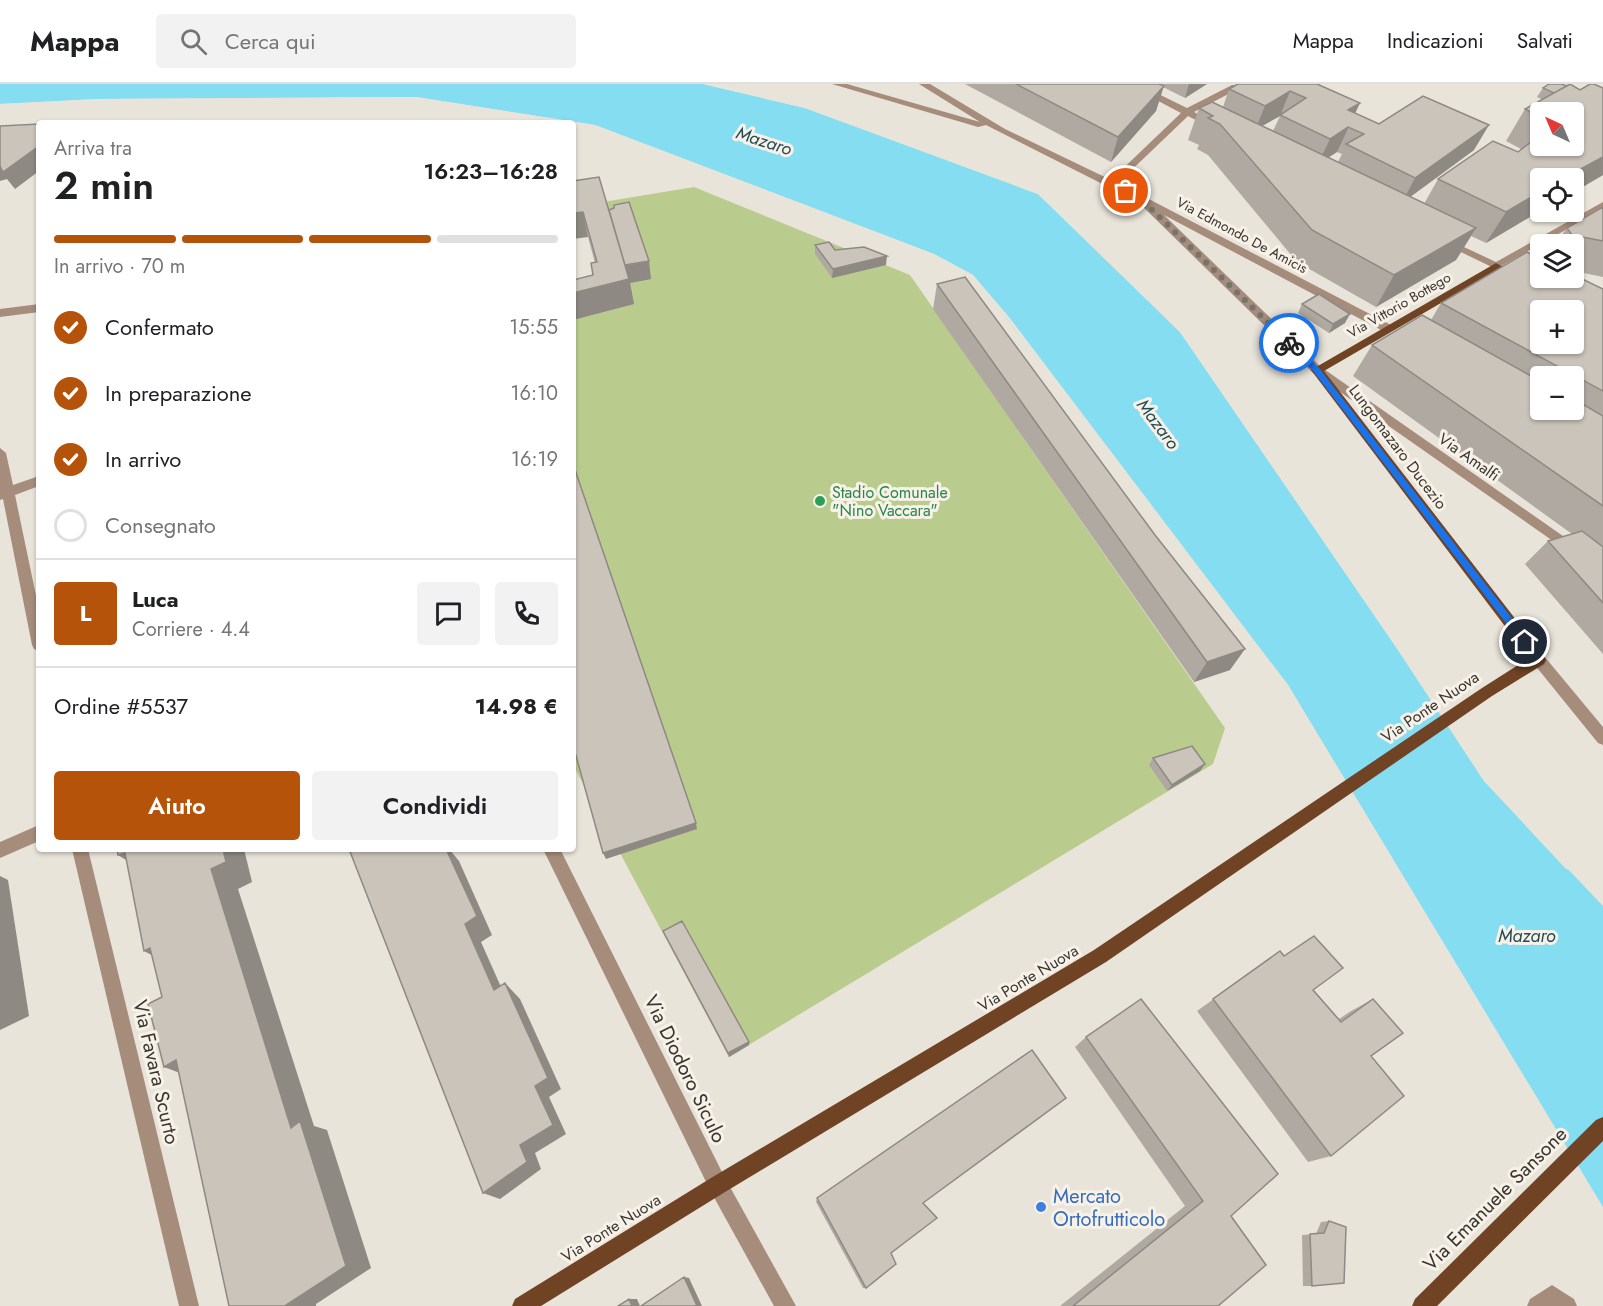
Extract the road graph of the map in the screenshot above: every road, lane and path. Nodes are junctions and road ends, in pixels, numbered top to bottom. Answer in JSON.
{"nodes":[{"id":1,"x":837,"y":84,"type":"edge"},
{"id":2,"x":924,"y":84,"type":"edge"},
{"id":3,"x":1131,"y":84,"type":"edge"},
{"id":4,"x":1234,"y":87,"type":"edge"},
{"id":5,"x":1187,"y":112,"type":"junction"},
{"id":6,"x":1002,"y":131,"type":"junction"},
{"id":7,"x":1229,"y":133,"type":"edge"},
{"id":8,"x":1112,"y":184,"type":"junction"},
{"id":9,"x":1140,"y":198,"type":"junction"},
{"id":10,"x":1603,"y":205,"type":"edge"},
{"id":11,"x":1436,"y":238,"type":"edge"},
{"id":12,"x":1496,"y":266,"type":"junction"},
{"id":13,"x":1530,"y":284,"type":"edge"},
{"id":14,"x":36,"y":308,"type":"edge"},
{"id":15,"x":0,"y":313,"type":"edge"},
{"id":16,"x":1388,"y":328,"type":"junction"},
{"id":17,"x":1317,"y":370,"type":"junction"},
{"id":18,"x":0,"y":453,"type":"edge"},
{"id":19,"x":36,"y":482,"type":"edge"},
{"id":20,"x":4,"y":493,"type":"edge"},
{"id":21,"x":1603,"y":571,"type":"edge"},
{"id":22,"x":36,"y":632,"type":"edge"},
{"id":23,"x":1539,"y":660,"type":"junction"},
{"id":24,"x":1603,"y":738,"type":"edge"},
{"id":25,"x":36,"y":833,"type":"edge"},
{"id":26,"x":0,"y":850,"type":"edge"},
{"id":27,"x":82,"y":852,"type":"edge"},
{"id":28,"x":552,"y":852,"type":"edge"},
{"id":29,"x":1603,"y":1127,"type":"edge"},
{"id":30,"x":718,"y":1185,"type":"junction"},
{"id":31,"x":189,"y":1306,"type":"edge"},
{"id":32,"x":522,"y":1306,"type":"edge"},
{"id":33,"x":786,"y":1306,"type":"edge"},
{"id":34,"x":1422,"y":1306,"type":"edge"},
{"id":35,"x":1538,"y":1306,"type":"edge"},
{"id":36,"x":1567,"y":1306,"type":"edge"}],
"edges":[{"from":1,"to":6,"type":"street"},
{"from":2,"to":6,"type":"street","name":"Via Edmondo De Amicis"},
{"from":3,"to":5,"type":"street"},
{"from":4,"to":5,"type":"street"},
{"from":5,"to":7,"type":"street"},
{"from":5,"to":8,"type":"street"},
{"from":6,"to":8,"type":"street","name":"Via Edmondo De Amicis"},
{"from":8,"to":9,"type":"street","name":"Via Edmondo De Amicis"},
{"from":9,"to":16,"type":"street","name":"Via Edmondo De Amicis"},
{"from":9,"to":17,"type":"street","name":"Lungomazaro Ducezio"},
{"from":10,"to":12,"type":"street"},
{"from":11,"to":12,"type":"street"},
{"from":12,"to":13,"type":"main road"},
{"from":12,"to":16,"type":"main road","name":"Via Vittorio Bottego"},
{"from":14,"to":15,"type":"street"},
{"from":16,"to":17,"type":"main road","name":"Via Vittorio Bottego"},
{"from":17,"to":21,"type":"street","name":"Via Amalfi"},
{"from":17,"to":23,"type":"main road","name":"Lungomazaro Ducezio"},
{"from":18,"to":20,"type":"street"},
{"from":19,"to":20,"type":"street"},
{"from":20,"to":22,"type":"street"},
{"from":23,"to":24,"type":"street","name":"Lungomazaro Ducezio"},
{"from":23,"to":30,"type":"main road","name":"Via Ponte Nuova"},
{"from":25,"to":26,"type":"street"},
{"from":27,"to":31,"type":"street","name":"Via Favara Scurto"},
{"from":28,"to":30,"type":"street","name":"Via Diodoro Siculo"},
{"from":29,"to":34,"type":"main road","name":"Via Emanuele Sansone"},
{"from":30,"to":32,"type":"main road","name":"Via Ponte Nuova"},
{"from":30,"to":33,"type":"street","name":"Via Diodoro Siculo"},
{"from":35,"to":36,"type":"street"}]}
